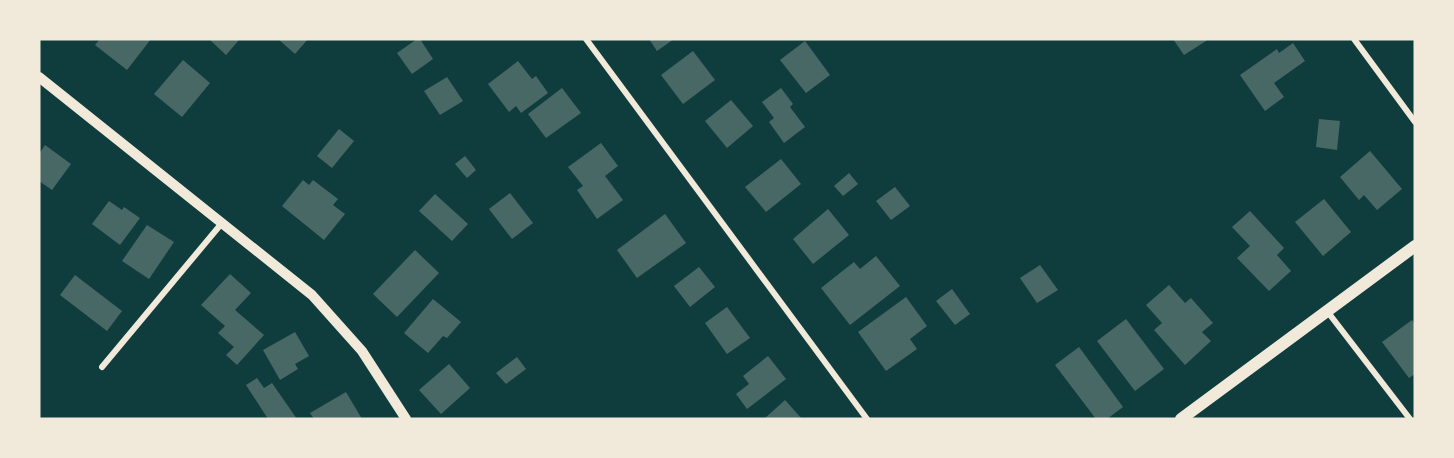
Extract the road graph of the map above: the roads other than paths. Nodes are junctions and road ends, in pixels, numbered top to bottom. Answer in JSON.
{"nodes":[{"id":1,"x":586,"y":39,"type":"edge"},
{"id":2,"x":1354,"y":39,"type":"edge"},
{"id":3,"x":40,"y":79,"type":"edge"},
{"id":4,"x":1415,"y":122,"type":"edge"},
{"id":5,"x":222,"y":223,"type":"junction"},
{"id":6,"x":1415,"y":246,"type":"edge"},
{"id":7,"x":1328,"y":311,"type":"junction"},
{"id":8,"x":102,"y":367,"type":"dead end"},
{"id":9,"x":406,"y":419,"type":"edge"},
{"id":10,"x":867,"y":419,"type":"edge"},
{"id":11,"x":1181,"y":419,"type":"edge"},
{"id":12,"x":1410,"y":419,"type":"edge"}],
"edges":[{"from":1,"to":10,"type":"street"},
{"from":2,"to":4,"type":"street"},
{"from":3,"to":5,"type":"street"},
{"from":5,"to":8,"type":"street"},
{"from":5,"to":9,"type":"street"},
{"from":6,"to":7,"type":"main road"},
{"from":7,"to":11,"type":"main road"},
{"from":7,"to":12,"type":"street"}]}
